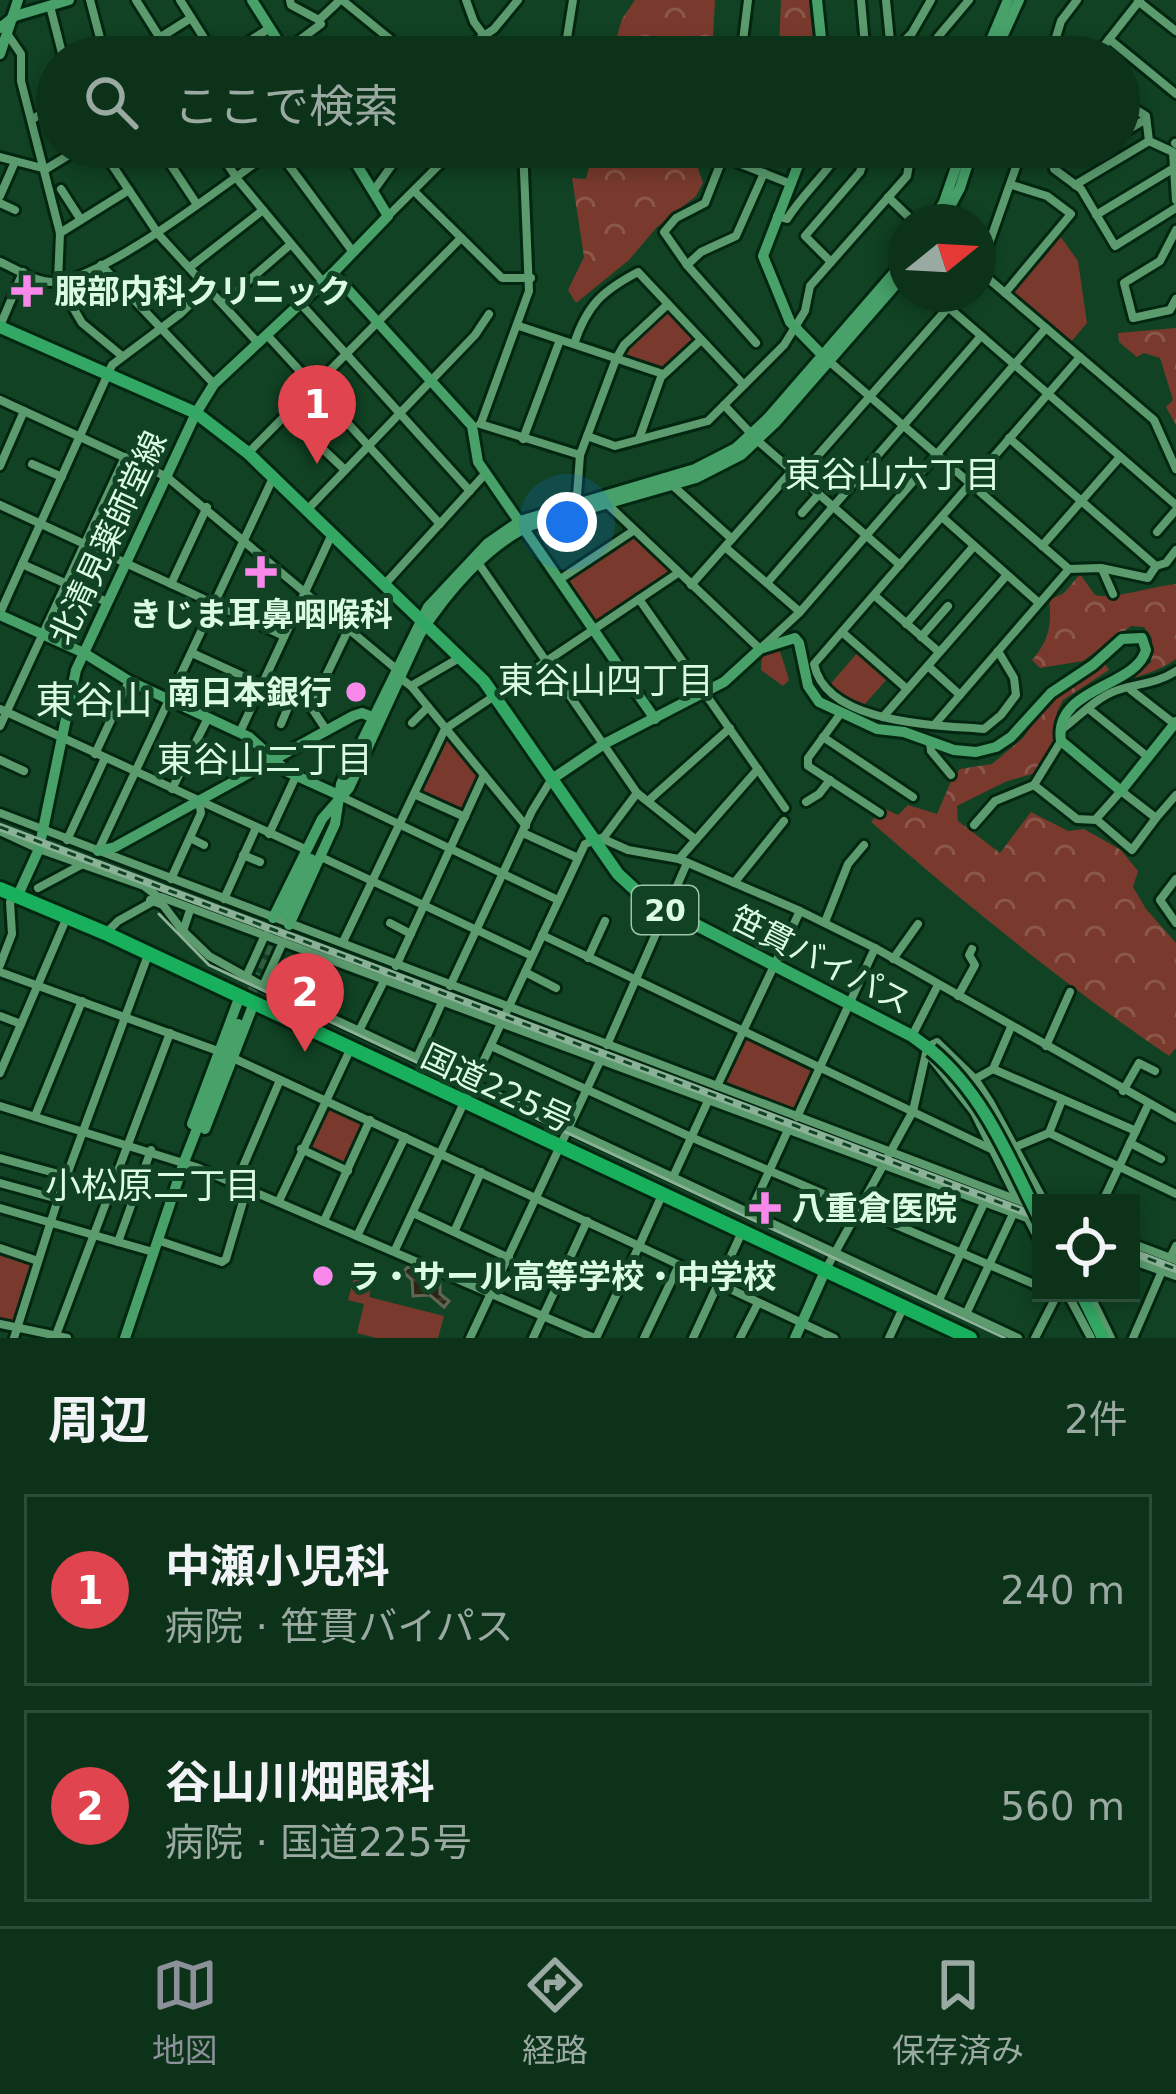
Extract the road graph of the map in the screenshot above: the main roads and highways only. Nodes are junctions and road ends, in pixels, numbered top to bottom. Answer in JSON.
{"nodes":[{"id":1,"x":0,"y":326,"type":"edge"},
{"id":2,"x":0,"y":889,"type":"edge"},
{"id":3,"x":1032,"y":1213,"type":"edge"},
{"id":4,"x":1075,"y":1302,"type":"edge"},
{"id":5,"x":970,"y":1338,"type":"edge"},
{"id":6,"x":1101,"y":1338,"type":"edge"}],
"edges":[{"from":1,"to":3,"type":"main road","name":"笹貫バイパス","number":"20","bridge":true},
{"from":2,"to":5,"type":"highway","name":"国道225号"},
{"from":4,"to":6,"type":"main road"}]}
